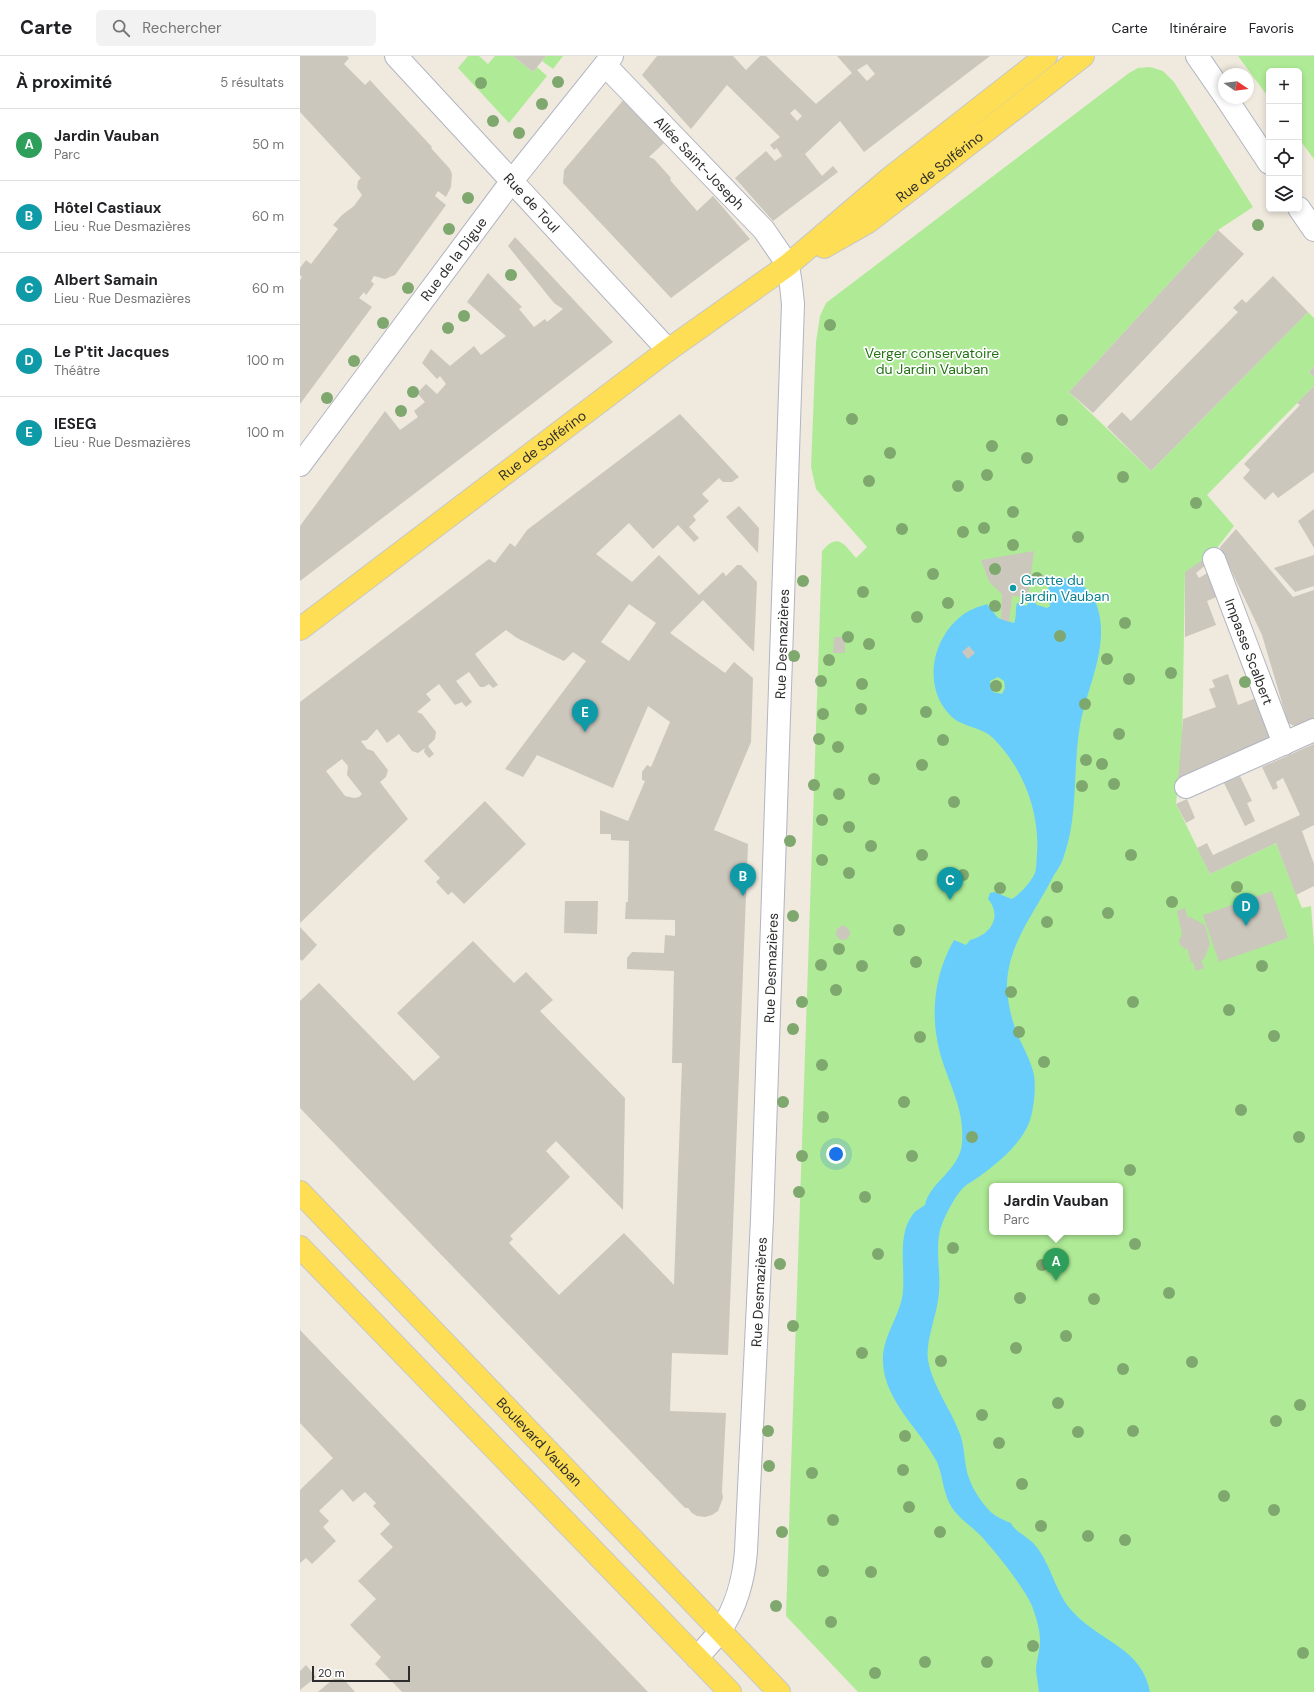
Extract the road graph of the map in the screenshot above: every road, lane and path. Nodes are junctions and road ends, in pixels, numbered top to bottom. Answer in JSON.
{"nodes":[{"id":1,"x":396,"y":56,"type":"edge"},
{"id":2,"x":1046,"y":56,"type":"edge"},
{"id":3,"x":1083,"y":56,"type":"edge"},
{"id":4,"x":1197,"y":56,"type":"edge"},
{"id":5,"x":609,"y":61,"type":"edge"},
{"id":6,"x":1218,"y":86,"type":"edge"},
{"id":7,"x":1230,"y":104,"type":"edge"},
{"id":8,"x":1266,"y":158,"type":"edge"},
{"id":9,"x":511,"y":182,"type":"junction"},
{"id":10,"x":1302,"y":212,"type":"edge"},
{"id":11,"x":1314,"y":230,"type":"edge"},
{"id":12,"x":788,"y":266,"type":"junction"},
{"id":13,"x":668,"y":350,"type":"junction"},
{"id":14,"x":300,"y":465,"type":"edge"},
{"id":15,"x":1214,"y":558,"type":"dead end"},
{"id":16,"x":300,"y":629,"type":"edge"},
{"id":17,"x":1314,"y":730,"type":"edge"},
{"id":18,"x":1284,"y":744,"type":"junction"},
{"id":19,"x":1186,"y":788,"type":"dead end"},
{"id":20,"x":300,"y":1192,"type":"edge"},
{"id":21,"x":300,"y":1247,"type":"edge"},
{"id":22,"x":720,"y":1632,"type":"junction"},
{"id":23,"x":697,"y":1658,"type":"junction"},
{"id":24,"x":730,"y":1692,"type":"edge"},
{"id":25,"x":778,"y":1692,"type":"edge"}],
"edges":[{"from":1,"to":9,"type":"street","name":"Rue de Toul"},
{"from":2,"to":12,"type":"main road","name":"Rue de Solférino"},
{"from":3,"to":12,"type":"main road","name":"Rue de Solférino"},
{"from":4,"to":6,"type":"street"},
{"from":5,"to":9,"type":"street","name":"Rue de la Digue"},
{"from":5,"to":12,"type":"street","name":"Allée Saint-Joseph"},
{"from":7,"to":8,"type":"street"},
{"from":9,"to":13,"type":"street","name":"Rue de Toul"},
{"from":9,"to":14,"type":"street","name":"Rue de la Digue"},
{"from":10,"to":11,"type":"street"},
{"from":12,"to":13,"type":"main road","name":"Rue de Solférino"},
{"from":12,"to":22,"type":"street","name":"Rue Desmazières"},
{"from":13,"to":16,"type":"main road","name":"Rue de Solférino"},
{"from":15,"to":18,"type":"street","name":"Impasse Scalbert"},
{"from":17,"to":18,"type":"street"},
{"from":18,"to":19,"type":"street"},
{"from":20,"to":22,"type":"main road","name":"Boulevard Vauban"},
{"from":21,"to":23,"type":"main road"},
{"from":22,"to":23,"type":"street","name":"Rue Desmazières"},
{"from":22,"to":25,"type":"main road","name":"Boulevard Vauban"},
{"from":23,"to":24,"type":"main road"}]}
